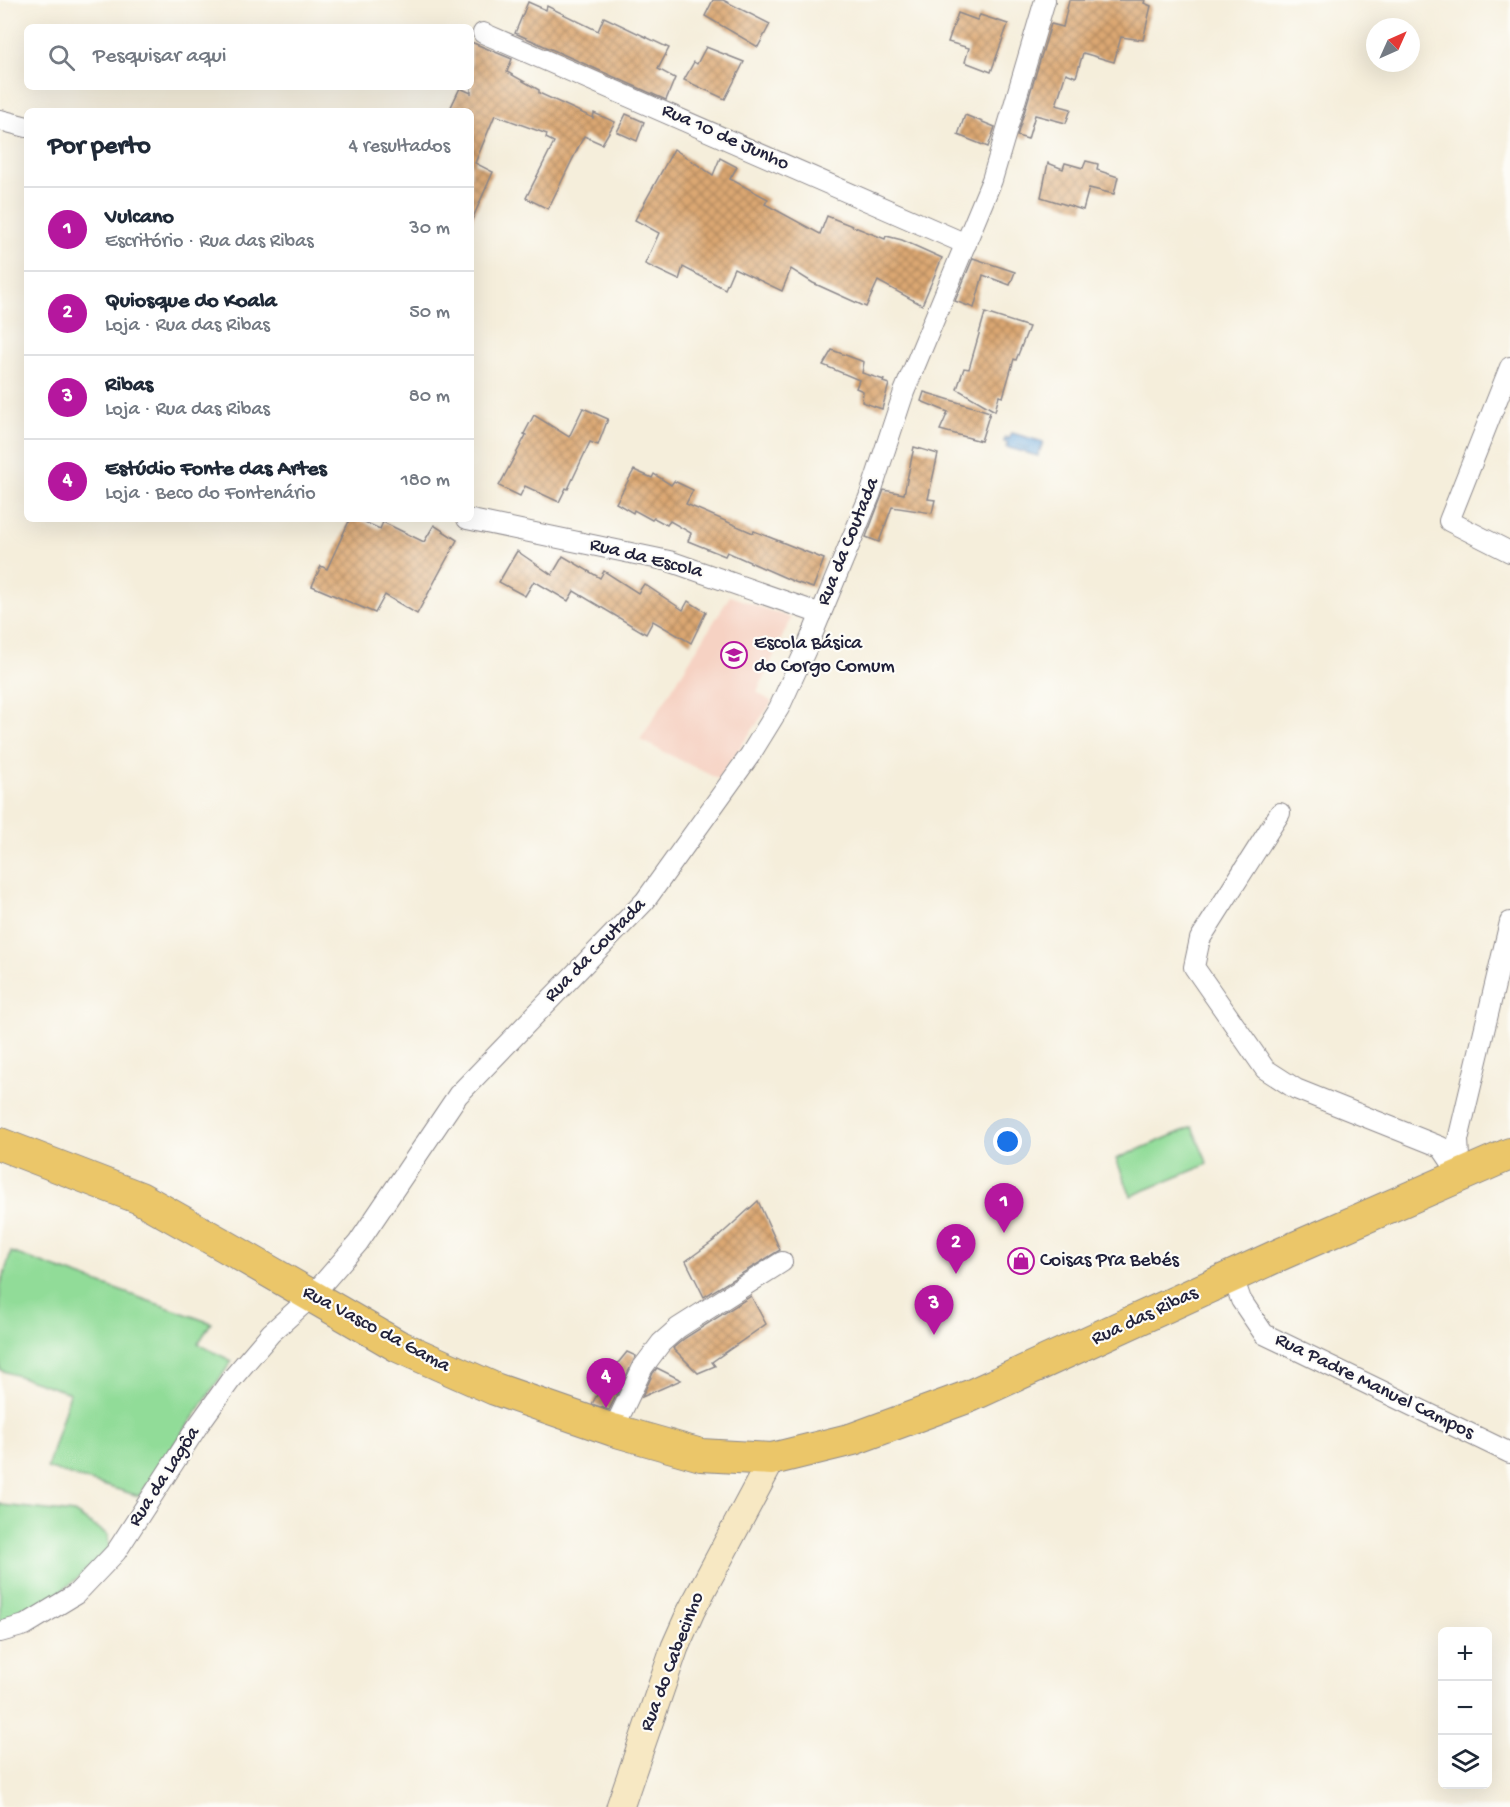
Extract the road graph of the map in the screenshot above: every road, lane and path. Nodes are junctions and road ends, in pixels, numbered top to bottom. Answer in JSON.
{"nodes":[{"id":1,"x":1045,"y":0,"type":"edge"},
{"id":2,"x":483,"y":33,"type":"dead end"},
{"id":3,"x":0,"y":120,"type":"edge"},
{"id":4,"x":24,"y":126,"type":"edge"},
{"id":5,"x":966,"y":244,"type":"junction"},
{"id":6,"x":1510,"y":367,"type":"edge"},
{"id":7,"x":474,"y":520,"type":"edge"},
{"id":8,"x":1510,"y":552,"type":"edge"},
{"id":9,"x":821,"y":614,"type":"junction"},
{"id":10,"x":1280,"y":813,"type":"dead end"},
{"id":11,"x":1510,"y":922,"type":"edge"},
{"id":12,"x":0,"y":1144,"type":"edge"},
{"id":13,"x":1510,"y":1154,"type":"edge"},
{"id":14,"x":1460,"y":1175,"type":"junction"},
{"id":15,"x":782,"y":1262,"type":"dead end"},
{"id":16,"x":1233,"y":1277,"type":"junction"},
{"id":17,"x":311,"y":1297,"type":"junction"},
{"id":18,"x":613,"y":1430,"type":"junction"},
{"id":19,"x":1510,"y":1453,"type":"edge"},
{"id":20,"x":772,"y":1459,"type":"junction"},
{"id":21,"x":0,"y":1632,"type":"edge"},
{"id":22,"x":620,"y":1807,"type":"edge"}],
"edges":[{"from":1,"to":5,"type":"street","name":"Rua da Coutada"},
{"from":2,"to":5,"type":"street","name":"Rua 10 de Junho"},
{"from":3,"to":4,"type":"street"},
{"from":5,"to":9,"type":"street","name":"Rua da Coutada"},
{"from":6,"to":8,"type":"street"},
{"from":7,"to":9,"type":"street","name":"Rua da Escola"},
{"from":9,"to":17,"type":"street","name":"Rua da Coutada"},
{"from":10,"to":14,"type":"street"},
{"from":11,"to":14,"type":"street"},
{"from":12,"to":17,"type":"main road","name":"Rua Vasco da Gama"},
{"from":13,"to":14,"type":"main road","name":"Rua das Ribas"},
{"from":14,"to":16,"type":"main road","name":"Rua das Ribas"},
{"from":15,"to":18,"type":"street"},
{"from":16,"to":19,"type":"street","name":"Rua Padre Manuel Campos"},
{"from":16,"to":20,"type":"main road","name":"Rua das Ribas"},
{"from":17,"to":18,"type":"main road","name":"Rua Vasco da Gama"},
{"from":17,"to":21,"type":"street","name":"Rua da Lagôa"},
{"from":18,"to":20,"type":"main road","name":"Rua Vasco da Gama"},
{"from":20,"to":22,"type":"street","name":"Rua do Cabecinho"}]}
